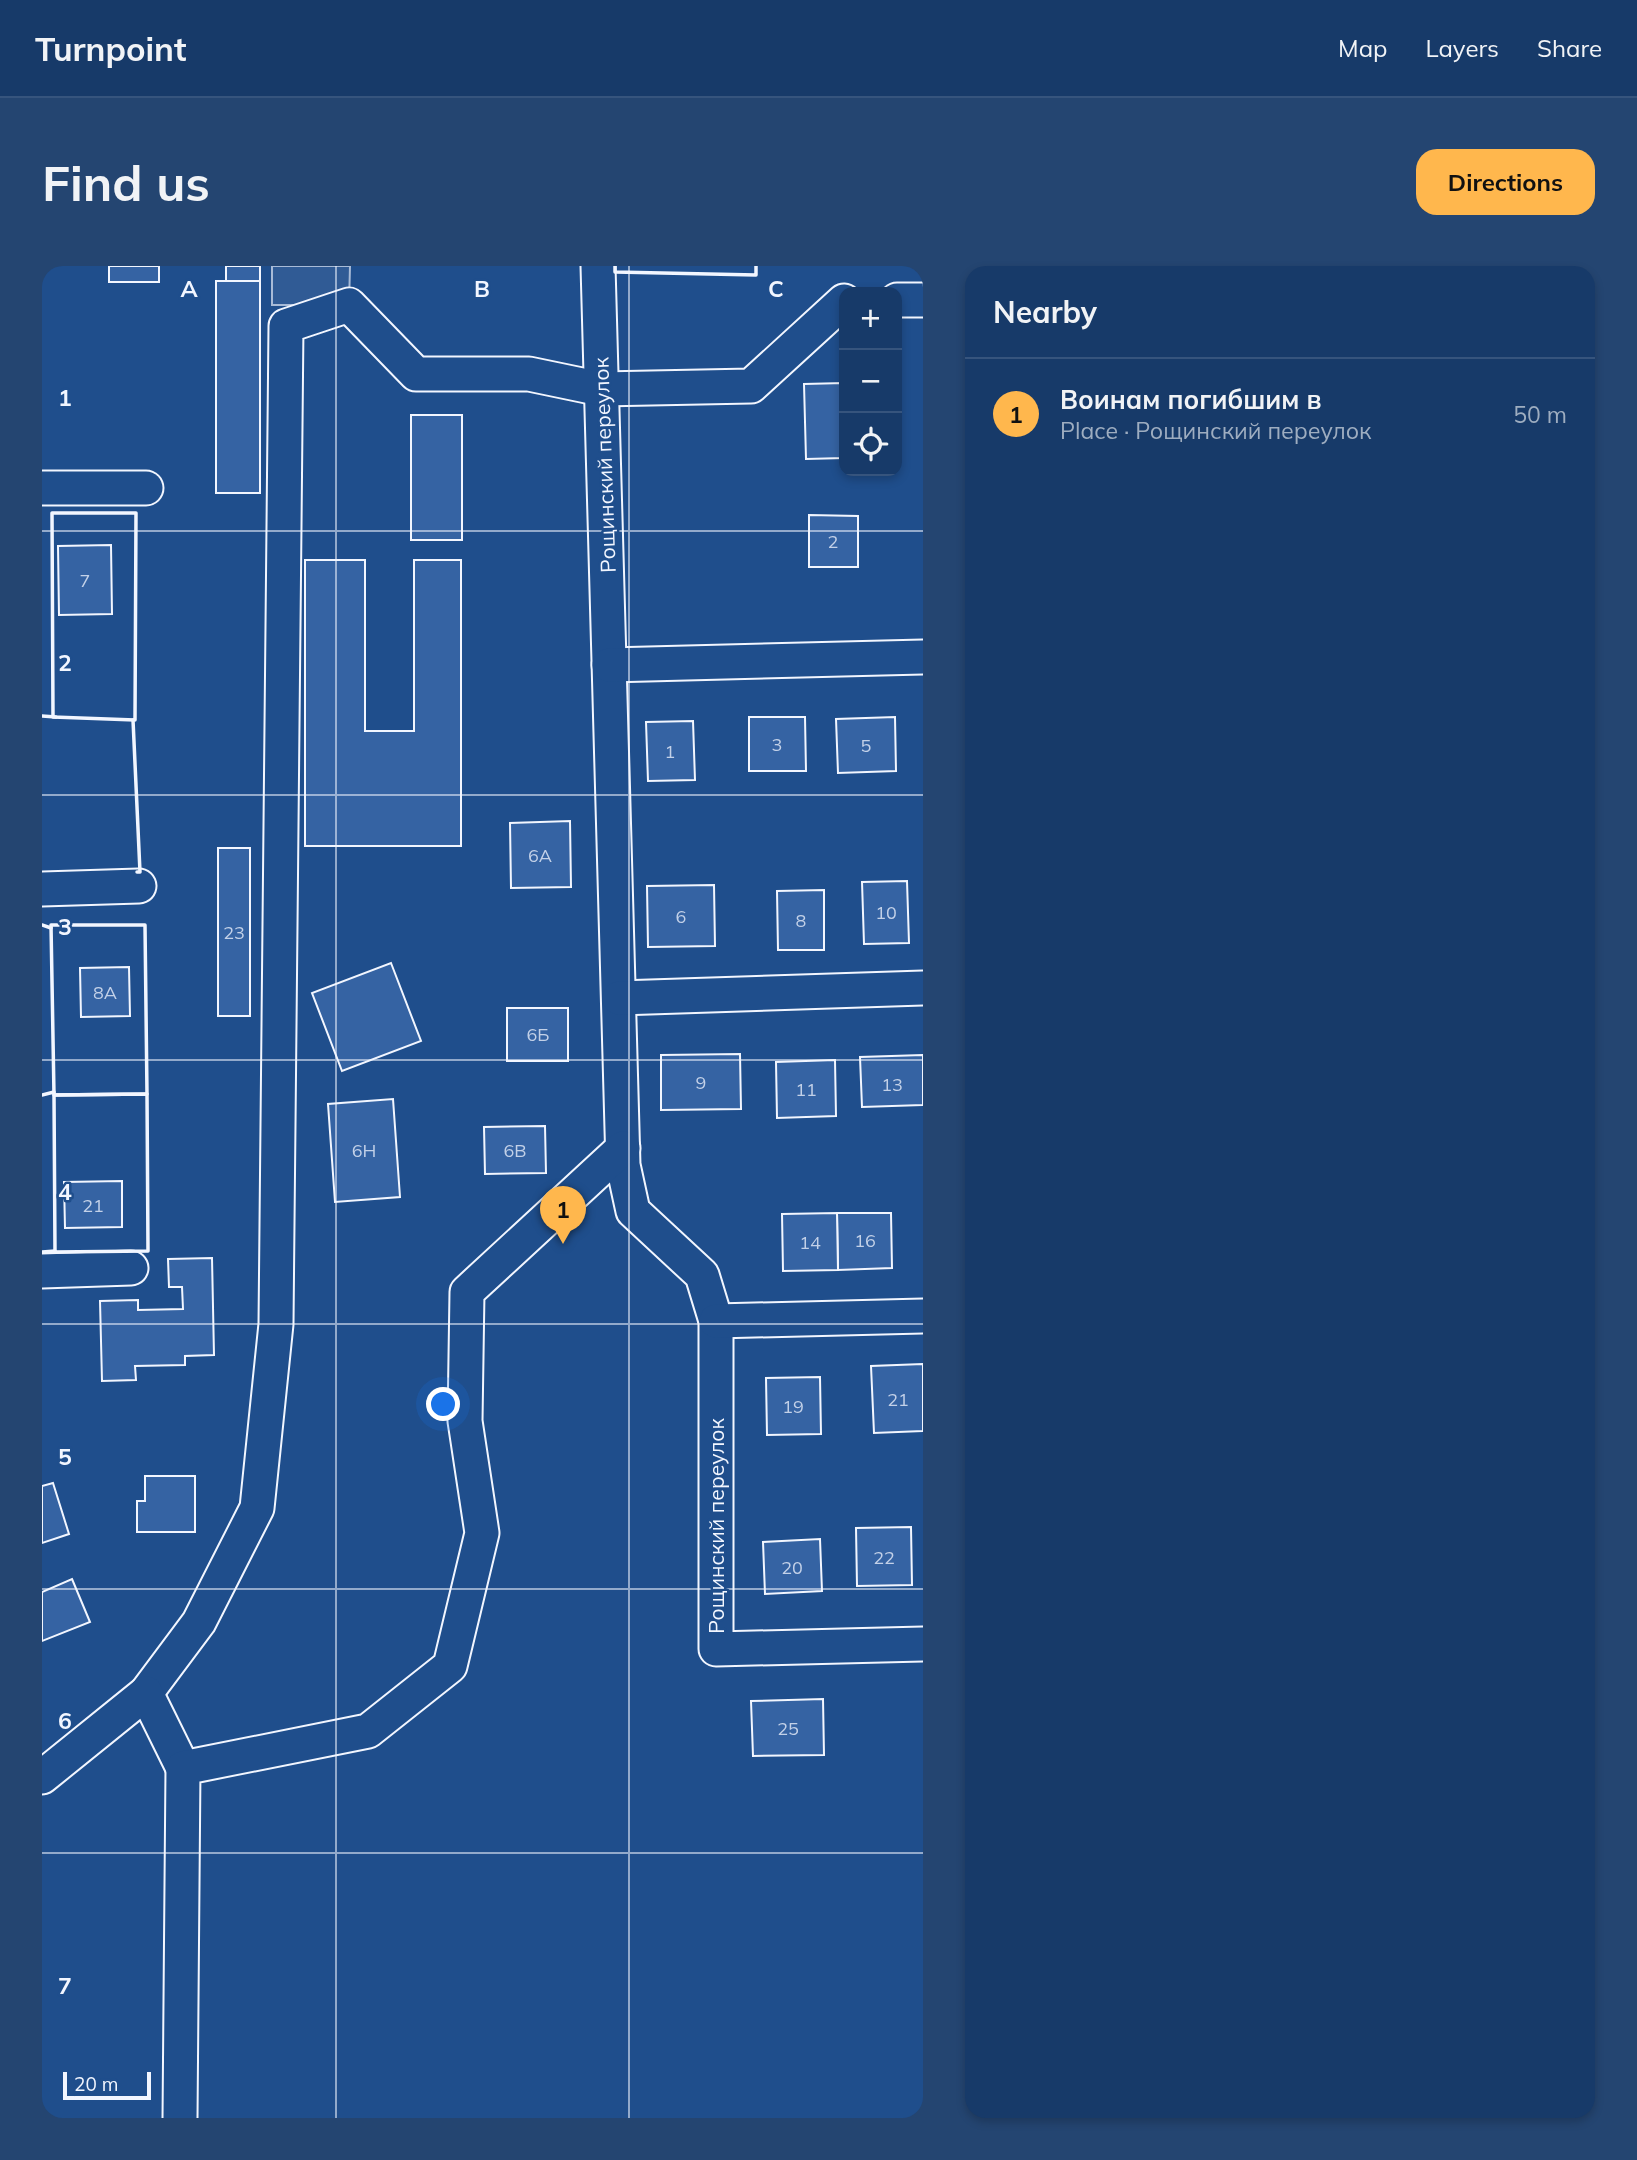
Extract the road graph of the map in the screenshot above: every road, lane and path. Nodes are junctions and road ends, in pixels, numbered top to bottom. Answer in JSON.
{"nodes":[{"id":1,"x":598,"y":266,"type":"edge"},
{"id":2,"x":902,"y":300,"type":"edge"},
{"id":3,"x":923,"y":300,"type":"edge"},
{"id":4,"x":839,"y":306,"type":"edge"},
{"id":5,"x":601,"y":389,"type":"junction"},
{"id":6,"x":42,"y":488,"type":"edge"},
{"id":7,"x":146,"y":488,"type":"dead end"},
{"id":8,"x":923,"y":657,"type":"edge"},
{"id":9,"x":609,"y":665,"type":"junction"},
{"id":10,"x":139,"y":886,"type":"dead end"},
{"id":11,"x":42,"y":888,"type":"edge"},
{"id":12,"x":923,"y":988,"type":"edge"},
{"id":13,"x":619,"y":998,"type":"junction"},
{"id":14,"x":623,"y":1149,"type":"junction"},
{"id":15,"x":131,"y":1268,"type":"dead end"},
{"id":16,"x":42,"y":1271,"type":"edge"},
{"id":17,"x":923,"y":1316,"type":"edge"},
{"id":18,"x":716,"y":1321,"type":"junction"},
{"id":19,"x":923,"y":1644,"type":"edge"},
{"id":20,"x":146,"y":1693,"type":"junction"},
{"id":21,"x":183,"y":1768,"type":"junction"},
{"id":22,"x":42,"y":1777,"type":"edge"},
{"id":23,"x":180,"y":2118,"type":"edge"}],
"edges":[{"from":1,"to":5,"type":"street","name":"Рощинский переулок"},
{"from":2,"to":3,"type":"street"},
{"from":4,"to":5,"type":"street"},
{"from":5,"to":9,"type":"street","name":"Рощинский переулок"},
{"from":5,"to":20,"type":"street"},
{"from":6,"to":7,"type":"street"},
{"from":8,"to":9,"type":"street"},
{"from":9,"to":13,"type":"street","name":"Рощинский переулок"},
{"from":10,"to":11,"type":"street"},
{"from":12,"to":13,"type":"street"},
{"from":13,"to":14,"type":"street","name":"Рощинский переулок"},
{"from":14,"to":18,"type":"street","name":"Рощинский переулок"},
{"from":14,"to":21,"type":"street"},
{"from":15,"to":16,"type":"street"},
{"from":17,"to":18,"type":"street"},
{"from":18,"to":19,"type":"street","name":"Рощинский переулок"},
{"from":20,"to":21,"type":"street"},
{"from":20,"to":22,"type":"street"},
{"from":21,"to":23,"type":"street"}]}
